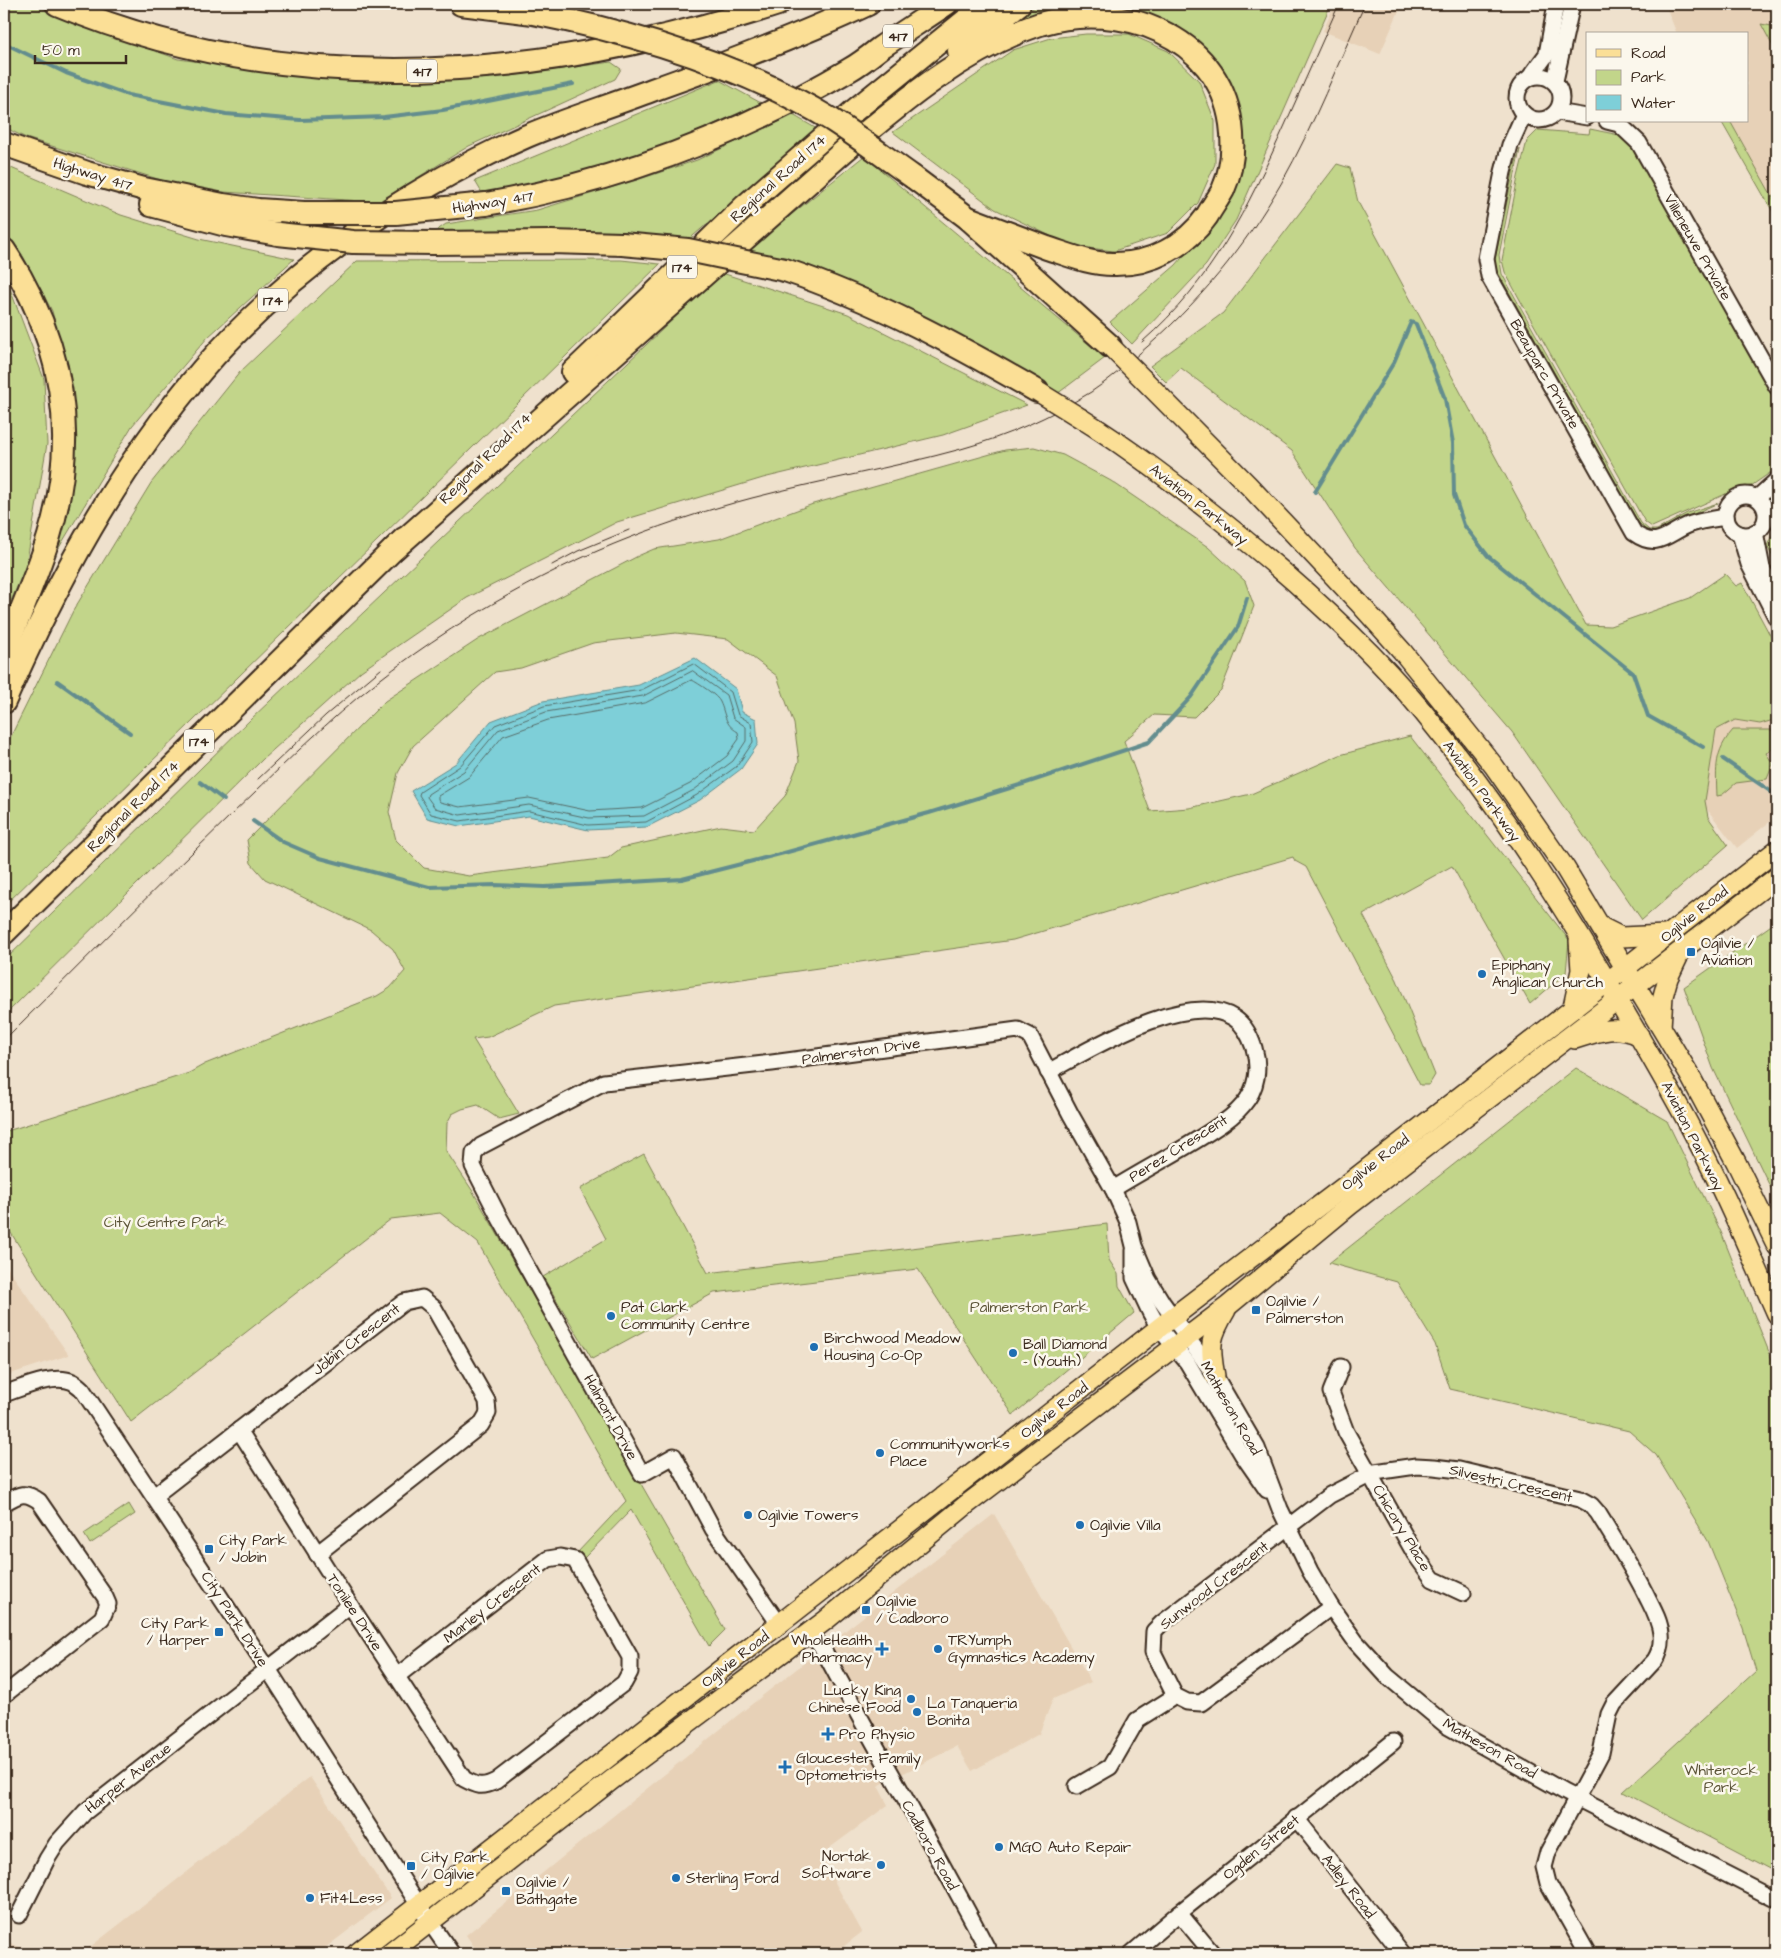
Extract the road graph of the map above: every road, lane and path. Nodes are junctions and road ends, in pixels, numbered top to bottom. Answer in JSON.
{"nodes":[{"id":1,"x":57,"y":4,"type":"edge"},
{"id":2,"x":461,"y":4,"type":"edge"},
{"id":3,"x":778,"y":4,"type":"edge"},
{"id":4,"x":868,"y":4,"type":"edge"},
{"id":5,"x":946,"y":4,"type":"edge"},
{"id":6,"x":986,"y":4,"type":"edge"},
{"id":7,"x":1019,"y":4,"type":"edge"},
{"id":8,"x":1556,"y":4,"type":"edge"},
{"id":9,"x":1572,"y":4,"type":"edge"},
{"id":10,"x":1530,"y":77,"type":"junction"},
{"id":11,"x":1555,"y":81,"type":"junction"},
{"id":12,"x":915,"y":92,"type":"junction"},
{"id":13,"x":1557,"y":112,"type":"junction"},
{"id":14,"x":1524,"y":114,"type":"junction"},
{"id":15,"x":1586,"y":117,"type":"edge"},
{"id":16,"x":1611,"y":122,"type":"edge"},
{"id":17,"x":4,"y":144,"type":"edge"},
{"id":18,"x":4,"y":154,"type":"edge"},
{"id":19,"x":968,"y":218,"type":"junction"},
{"id":20,"x":4,"y":250,"type":"edge"},
{"id":21,"x":1110,"y":346,"type":"joint"},
{"id":22,"x":1777,"y":387,"type":"edge"},
{"id":23,"x":1037,"y":391,"type":"joint"},
{"id":24,"x":1777,"y":480,"type":"edge"},
{"id":25,"x":1757,"y":498,"type":"junction"},
{"id":26,"x":1726,"y":517,"type":"junction"},
{"id":27,"x":1748,"y":533,"type":"junction"},
{"id":28,"x":394,"y":549,"type":"junction"},
{"id":29,"x":1777,"y":597,"type":"edge"},
{"id":30,"x":1777,"y":620,"type":"edge"},
{"id":31,"x":4,"y":654,"type":"edge"},
{"id":32,"x":4,"y":702,"type":"edge"},
{"id":33,"x":1777,"y":850,"type":"edge"},
{"id":34,"x":1777,"y":877,"type":"edge"},
{"id":35,"x":1601,"y":928,"type":"junction"},
{"id":36,"x":4,"y":933,"type":"edge"},
{"id":37,"x":1579,"y":934,"type":"junction"},
{"id":38,"x":1666,"y":936,"type":"junction"},
{"id":39,"x":1680,"y":953,"type":"junction"},
{"id":40,"x":1625,"y":968,"type":"junction"},
{"id":41,"x":1607,"y":982,"type":"junction"},
{"id":42,"x":1637,"y":987,"type":"junction"},
{"id":43,"x":1618,"y":1000,"type":"junction"},
{"id":44,"x":1573,"y":1007,"type":"junction"},
{"id":45,"x":1661,"y":1027,"type":"junction"},
{"id":46,"x":1639,"y":1035,"type":"junction"},
{"id":47,"x":1560,"y":1045,"type":"junction"},
{"id":48,"x":1048,"y":1072,"type":"junction"},
{"id":49,"x":474,"y":1154,"type":"joint"},
{"id":50,"x":1113,"y":1188,"type":"junction"},
{"id":51,"x":1777,"y":1246,"type":"edge"},
{"id":52,"x":1228,"y":1306,"type":"junction"},
{"id":53,"x":1777,"y":1314,"type":"edge"},
{"id":54,"x":1166,"y":1322,"type":"junction"},
{"id":55,"x":1180,"y":1342,"type":"junction"},
{"id":56,"x":1342,"y":1367,"type":"dead end"},
{"id":57,"x":1215,"y":1376,"type":"junction"},
{"id":58,"x":4,"y":1394,"type":"edge"},
{"id":59,"x":239,"y":1430,"type":"junction"},
{"id":60,"x":1370,"y":1474,"type":"junction"},
{"id":61,"x":154,"y":1496,"type":"junction"},
{"id":62,"x":4,"y":1503,"type":"edge"},
{"id":63,"x":1280,"y":1509,"type":"junction"},
{"id":64,"x":1289,"y":1527,"type":"junction"},
{"id":65,"x":317,"y":1554,"type":"junction"},
{"id":66,"x":1463,"y":1593,"type":"dead end"},
{"id":67,"x":350,"y":1605,"type":"junction"},
{"id":68,"x":1332,"y":1607,"type":"junction"},
{"id":69,"x":779,"y":1624,"type":"junction"},
{"id":70,"x":809,"y":1632,"type":"junction"},
{"id":71,"x":268,"y":1669,"type":"junction"},
{"id":72,"x":398,"y":1676,"type":"junction"},
{"id":73,"x":4,"y":1694,"type":"edge"},
{"id":74,"x":1176,"y":1696,"type":"junction"},
{"id":75,"x":1393,"y":1742,"type":"dead end"},
{"id":76,"x":477,"y":1786,"type":"joint"},
{"id":77,"x":1077,"y":1786,"type":"dead end"},
{"id":78,"x":1576,"y":1797,"type":"junction"},
{"id":79,"x":1296,"y":1818,"type":"junction"},
{"id":80,"x":1777,"y":1900,"type":"edge"},
{"id":81,"x":419,"y":1906,"type":"junction"},
{"id":82,"x":1179,"y":1913,"type":"junction"},
{"id":83,"x":19,"y":1915,"type":"dead end"},
{"id":84,"x":430,"y":1922,"type":"junction"},
{"id":85,"x":356,"y":1954,"type":"edge"},
{"id":86,"x":389,"y":1954,"type":"edge"},
{"id":87,"x":452,"y":1954,"type":"edge"},
{"id":88,"x":990,"y":1954,"type":"edge"},
{"id":89,"x":1131,"y":1954,"type":"edge"},
{"id":90,"x":1213,"y":1954,"type":"edge"},
{"id":91,"x":1402,"y":1954,"type":"edge"},
{"id":92,"x":1588,"y":1954,"type":"edge"}],
"edges":[{"from":1,"to":3,"type":"highway","number":"417"},
{"from":2,"to":19,"type":"highway","bridge":true},
{"from":4,"to":32,"type":"highway","number":"174"},
{"from":5,"to":17,"type":"highway","name":"Highway 417","number":"417","bridge":true},
{"from":6,"to":28,"type":"highway","name":"Regional Road 174","number":"174"},
{"from":7,"to":12,"type":"highway"},
{"from":8,"to":10,"type":"street"},
{"from":9,"to":11,"type":"street"},
{"from":10,"to":11,"type":"street"},
{"from":10,"to":14,"type":"street"},
{"from":11,"to":13,"type":"street"},
{"from":12,"to":19,"type":"highway"},
{"from":12,"to":28,"type":"highway"},
{"from":13,"to":14,"type":"street"},
{"from":13,"to":15,"type":"street"},
{"from":14,"to":26,"type":"street","name":"Beauparc Private"},
{"from":16,"to":22,"type":"street","name":"Villeneuve Private"},
{"from":18,"to":23,"type":"highway","bridge":true},
{"from":19,"to":21,"type":"highway"},
{"from":20,"to":31,"type":"highway"},
{"from":21,"to":35,"type":"main road","name":"Aviation Parkway","bridge":true},
{"from":23,"to":37,"type":"main road","name":"Aviation Parkway","bridge":true},
{"from":24,"to":25,"type":"street"},
{"from":25,"to":26,"type":"street"},
{"from":25,"to":27,"type":"street"},
{"from":26,"to":27,"type":"street"},
{"from":27,"to":29,"type":"street"},
{"from":27,"to":30,"type":"street"},
{"from":28,"to":36,"type":"highway","name":"Regional Road 174","number":"174"},
{"from":33,"to":38,"type":"main road","name":"Ogilvie Road"},
{"from":34,"to":39,"type":"main road","name":"Ogilvie Road"},
{"from":35,"to":38,"type":"main road"},
{"from":35,"to":40,"type":"main road","name":"Aviation Parkway"},
{"from":37,"to":41,"type":"main road","name":"Aviation Parkway"},
{"from":37,"to":44,"type":"main road"},
{"from":38,"to":40,"type":"main road","name":"Ogilvie Road"},
{"from":39,"to":42,"type":"main road","name":"Ogilvie Road"},
{"from":39,"to":45,"type":"main road"},
{"from":40,"to":41,"type":"main road","name":"Ogilvie Road"},
{"from":40,"to":42,"type":"main road","name":"Aviation Parkway"},
{"from":41,"to":43,"type":"main road","name":"Aviation Parkway"},
{"from":41,"to":44,"type":"main road","name":"Ogilvie Road"},
{"from":42,"to":43,"type":"main road","name":"Ogilvie Road"},
{"from":42,"to":45,"type":"main road","name":"Aviation Parkway"},
{"from":43,"to":46,"type":"main road","name":"Aviation Parkway"},
{"from":43,"to":47,"type":"main road","name":"Ogilvie Road"},
{"from":44,"to":54,"type":"main road","name":"Ogilvie Road"},
{"from":45,"to":51,"type":"main road","name":"Aviation Parkway"},
{"from":46,"to":47,"type":"main road"},
{"from":46,"to":53,"type":"main road","name":"Aviation Parkway"},
{"from":47,"to":52,"type":"main road","name":"Ogilvie Road"},
{"from":48,"to":49,"type":"street","name":"Palmerston Drive"},
{"from":48,"to":50,"type":"street","name":"Palmerston Drive"},
{"from":48,"to":50,"type":"street","name":"Perez Crescent"},
{"from":49,"to":69,"type":"street","name":"Halmont Drive"},
{"from":50,"to":54,"type":"street","name":"Palmerston Drive"},
{"from":52,"to":55,"type":"main road","name":"Ogilvie Road"},
{"from":52,"to":57,"type":"main road"},
{"from":54,"to":55,"type":"street","name":"Palmerston Drive"},
{"from":54,"to":69,"type":"main road","name":"Ogilvie Road"},
{"from":55,"to":57,"type":"street","name":"Matheson Road"},
{"from":55,"to":63,"type":"street","name":"Matheson Road"},
{"from":55,"to":70,"type":"main road","name":"Ogilvie Road"},
{"from":56,"to":60,"type":"street","name":"Chicory Place"},
{"from":57,"to":63,"type":"street","name":"Matheson Road"},
{"from":58,"to":61,"type":"street","name":"City Park Drive"},
{"from":59,"to":61,"type":"street","name":"Jobin Crescent"},
{"from":59,"to":65,"type":"street","name":"Tonilee Drive"},
{"from":59,"to":65,"type":"street","name":"Jobin Crescent"},
{"from":60,"to":64,"type":"street","name":"Silvestri Crescent"},
{"from":60,"to":66,"type":"street","name":"Chicory Place"},
{"from":60,"to":78,"type":"street","name":"Silvestri Crescent"},
{"from":61,"to":71,"type":"street","name":"City Park Drive"},
{"from":62,"to":73,"type":"street"},
{"from":63,"to":64,"type":"street","name":"Matheson Road"},
{"from":64,"to":68,"type":"street","name":"Matheson Road"},
{"from":64,"to":74,"type":"street","name":"Sunwood Crescent"},
{"from":65,"to":67,"type":"street","name":"Tonilee Drive"},
{"from":67,"to":71,"type":"street","name":"Harper Avenue"},
{"from":67,"to":72,"type":"street","name":"Tonilee Drive"},
{"from":68,"to":74,"type":"street"},
{"from":68,"to":78,"type":"street","name":"Matheson Road"},
{"from":69,"to":81,"type":"main road","name":"Ogilvie Road"},
{"from":70,"to":84,"type":"main road","name":"Ogilvie Road"},
{"from":70,"to":88,"type":"street","name":"Cadboro Road"},
{"from":71,"to":81,"type":"street","name":"City Park Drive"},
{"from":71,"to":83,"type":"street","name":"Harper Avenue"},
{"from":72,"to":76,"type":"street","name":"Tonilee Drive"},
{"from":72,"to":76,"type":"street","name":"Marley Crescent"},
{"from":74,"to":77,"type":"street"},
{"from":75,"to":79,"type":"street","name":"Ogden Street"},
{"from":78,"to":80,"type":"street","name":"Matheson Road"},
{"from":78,"to":92,"type":"street","name":"Silvestri Crescent"},
{"from":79,"to":82,"type":"street","name":"Ogden Street"},
{"from":79,"to":91,"type":"street","name":"Adley Road"},
{"from":81,"to":84,"type":"street","name":"City Park Drive"},
{"from":81,"to":85,"type":"main road","name":"Ogilvie Road"},
{"from":82,"to":89,"type":"street","name":"Ogden Street"},
{"from":82,"to":90,"type":"street"},
{"from":84,"to":86,"type":"main road","name":"Ogilvie Road"},
{"from":84,"to":87,"type":"street","name":"City Park Drive"}]}
